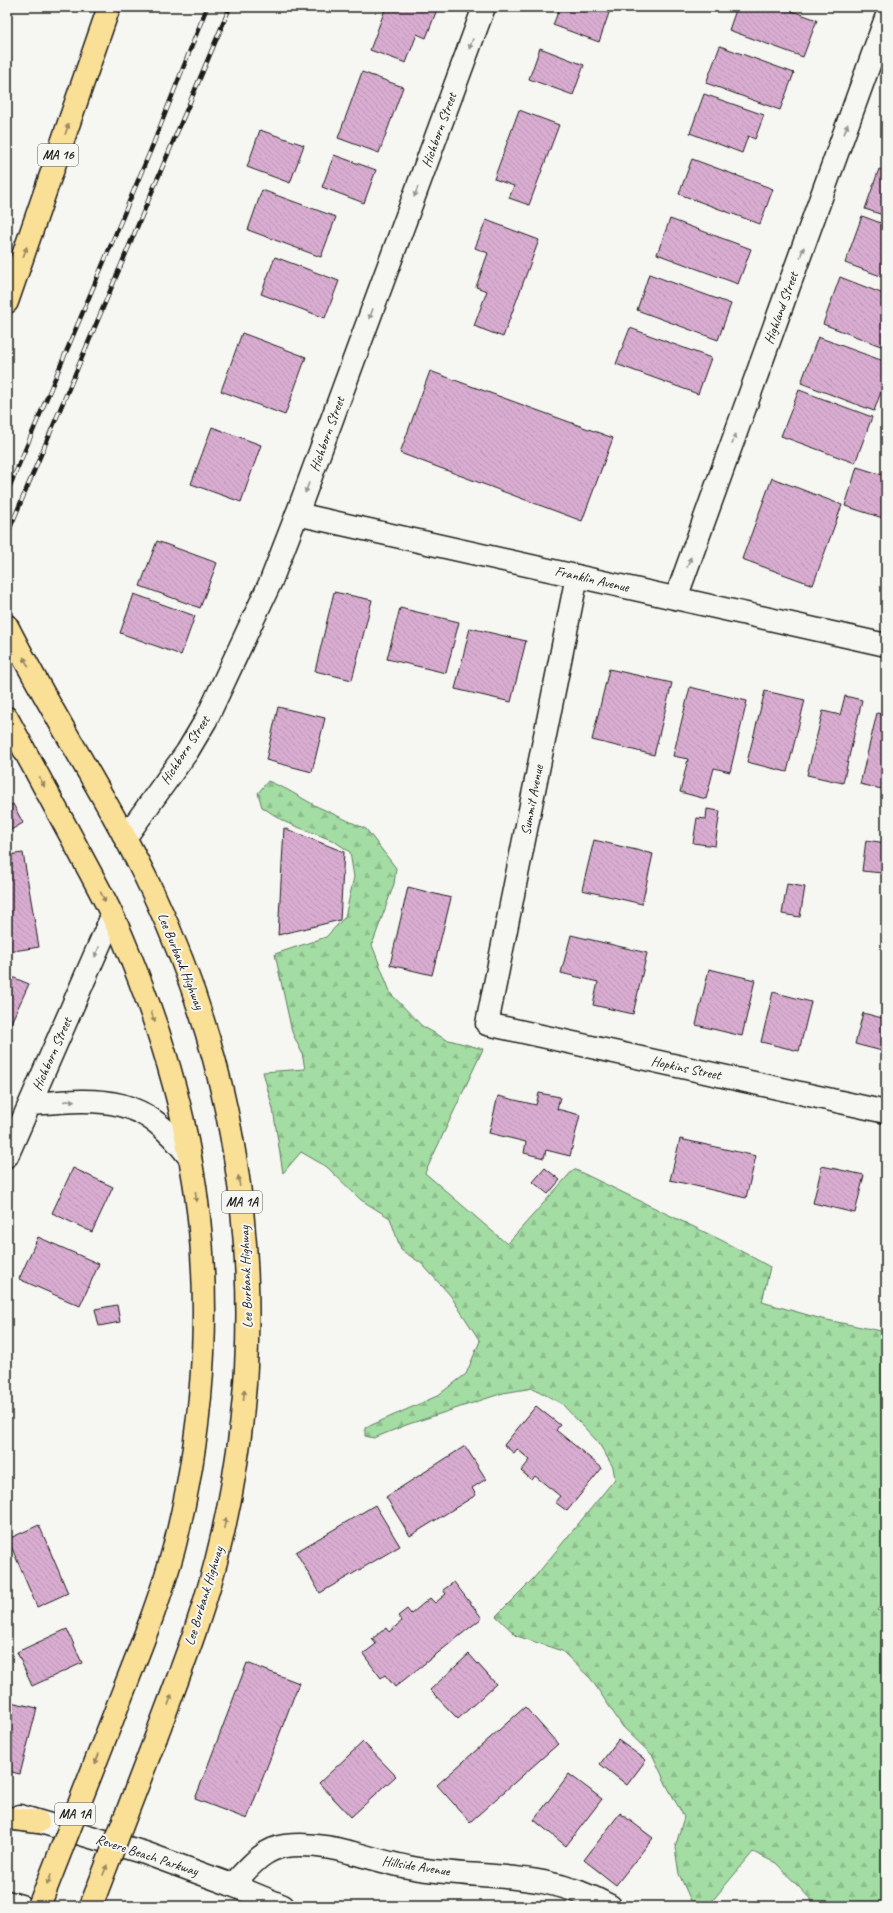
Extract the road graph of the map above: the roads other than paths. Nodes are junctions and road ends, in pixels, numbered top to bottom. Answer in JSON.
{"nodes":[{"id":1,"x":109,"y":7,"type":"edge"},
{"id":2,"x":484,"y":7,"type":"edge"},
{"id":3,"x":886,"y":18,"type":"edge"},
{"id":4,"x":7,"y":302,"type":"edge"},
{"id":5,"x":297,"y":514,"type":"junction"},
{"id":6,"x":577,"y":576,"type":"junction"},
{"id":7,"x":676,"y":598,"type":"junction"},
{"id":8,"x":7,"y":626,"type":"edge"},
{"id":9,"x":886,"y":645,"type":"edge"},
{"id":10,"x":7,"y":718,"type":"edge"},
{"id":11,"x":125,"y":838,"type":"junction"},
{"id":12,"x":112,"y":916,"type":"junction"},
{"id":13,"x":487,"y":1024,"type":"joint"},
{"id":14,"x":30,"y":1104,"type":"junction"},
{"id":15,"x":886,"y":1112,"type":"edge"},
{"id":16,"x":7,"y":1156,"type":"edge"},
{"id":17,"x":190,"y":1158,"type":"junction"},
{"id":18,"x":7,"y":1812,"type":"edge"},
{"id":19,"x":7,"y":1818,"type":"edge"},
{"id":20,"x":38,"y":1822,"type":"junction"},
{"id":21,"x":232,"y":1884,"type":"junction"},
{"id":22,"x":7,"y":1902,"type":"edge"},
{"id":23,"x":21,"y":1906,"type":"edge"},
{"id":24,"x":39,"y":1906,"type":"edge"},
{"id":25,"x":91,"y":1906,"type":"edge"},
{"id":26,"x":283,"y":1906,"type":"edge"},
{"id":27,"x":610,"y":1906,"type":"edge"}],
"edges":[{"from":4,"to":1,"type":"highway","number":"MA 16","one_way":true},
{"from":2,"to":5,"type":"street","name":"Hichborn Street","one_way":true},
{"from":7,"to":3,"type":"street","name":"Highland Street","one_way":true},
{"from":5,"to":6,"type":"street","name":"Franklin Avenue"},
{"from":5,"to":11,"type":"street","name":"Hichborn Street"},
{"from":6,"to":7,"type":"street","name":"Franklin Avenue"},
{"from":6,"to":13,"type":"street","name":"Summit Avenue"},
{"from":7,"to":9,"type":"street","name":"Franklin Avenue"},
{"from":11,"to":8,"type":"highway","name":"Lee Burbank Highway","number":"MA 1A","one_way":true},
{"from":10,"to":12,"type":"highway","number":"MA 1A","one_way":true},
{"from":25,"to":11,"type":"highway","name":"Lee Burbank Highway","number":"MA 1A","one_way":true,"bridge":true},
{"from":12,"to":14,"type":"street","name":"Hichborn Street","one_way":true},
{"from":12,"to":17,"type":"highway","number":"MA 1A","one_way":true},
{"from":13,"to":15,"type":"street","name":"Hopkins Street"},
{"from":14,"to":16,"type":"street","name":"Hichborn Street"},
{"from":14,"to":17,"type":"street","name":"Hichborn Street","one_way":true},
{"from":17,"to":24,"type":"highway","number":"MA 1A","one_way":true,"bridge":true},
{"from":18,"to":20,"type":"street","name":"Revere Beach Parkway"},
{"from":19,"to":20,"type":"highway"},
{"from":20,"to":21,"type":"street","name":"Revere Beach Parkway"},
{"from":21,"to":26,"type":"street","name":"Revere Beach Parkway"},
{"from":21,"to":27,"type":"street","name":"Hillside Avenue"},
{"from":22,"to":23,"type":"street"}]}
